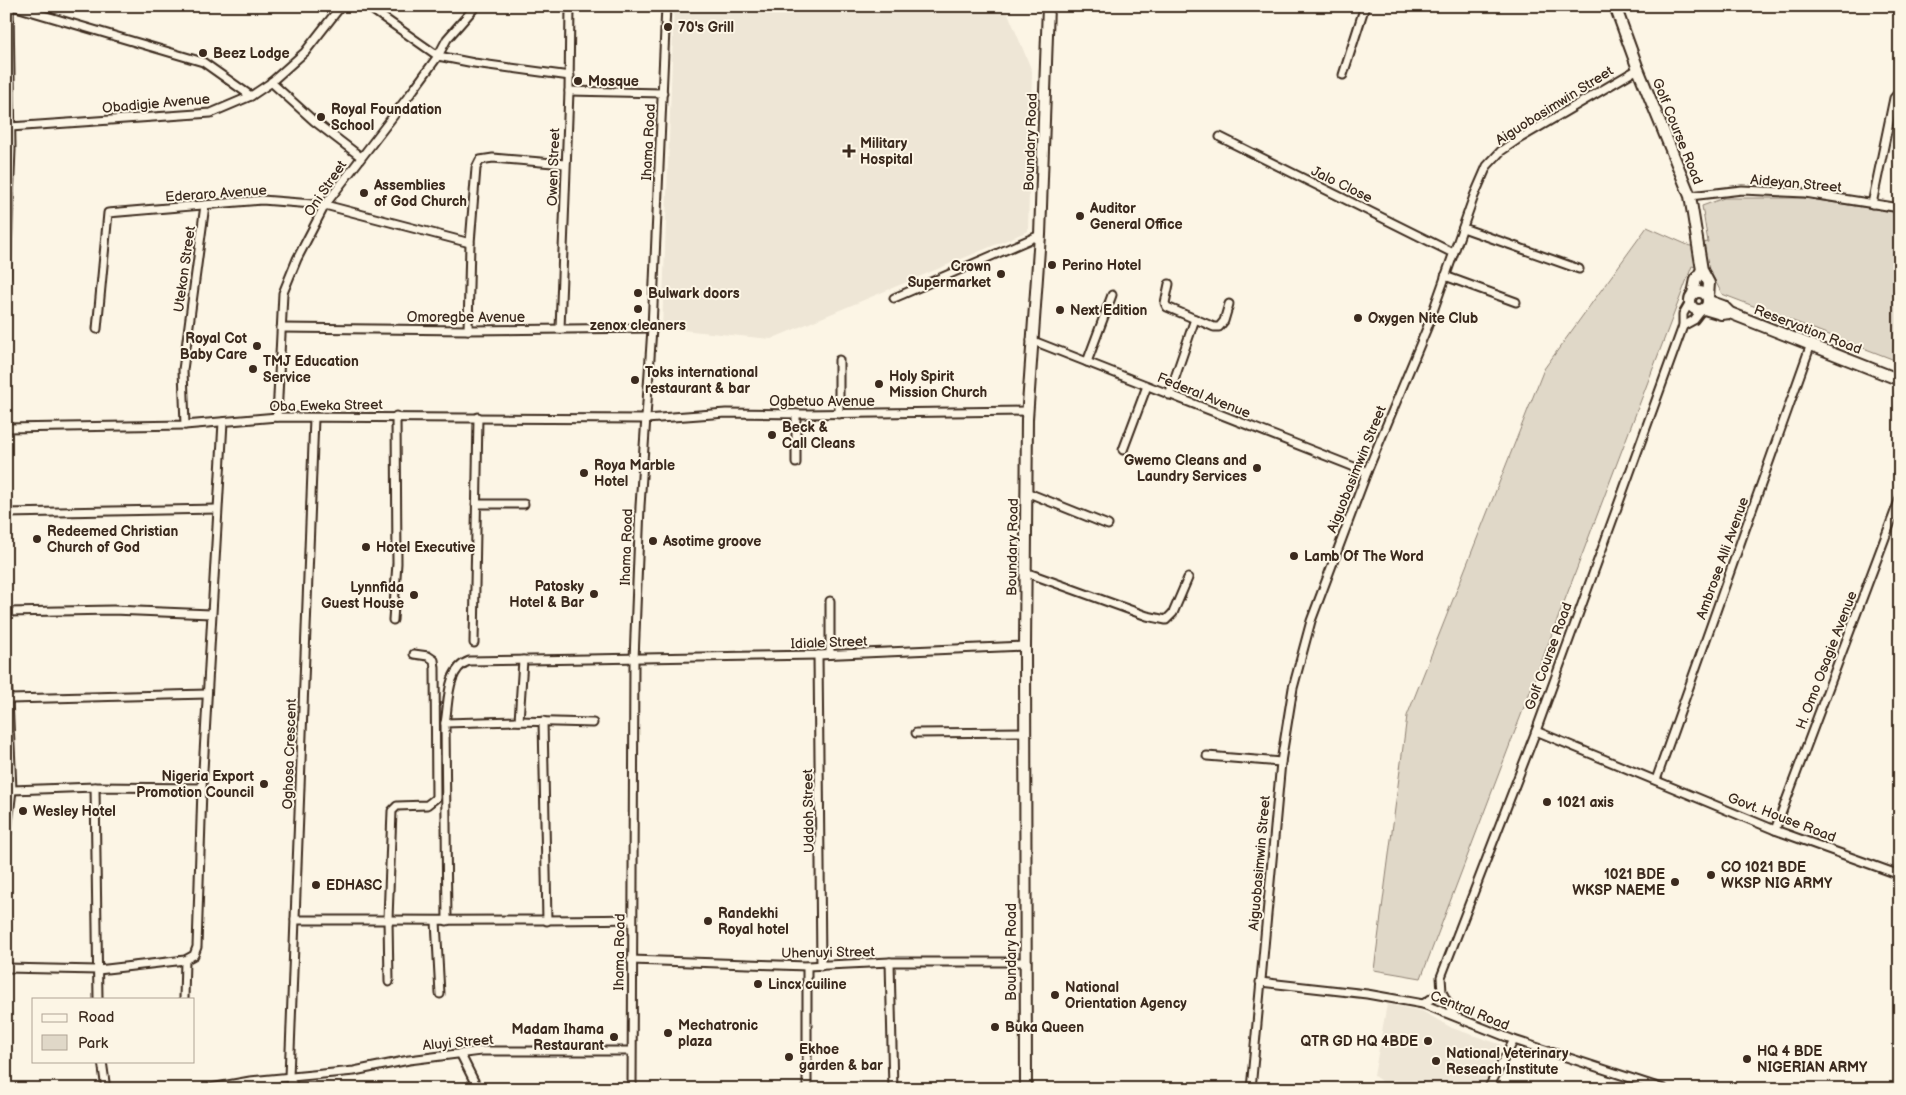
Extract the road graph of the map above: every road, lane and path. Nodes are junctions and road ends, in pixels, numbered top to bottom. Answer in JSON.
{"nodes":[{"id":1,"x":340,"y":6,"type":"edge"},
{"id":2,"x":367,"y":6,"type":"edge"},
{"id":3,"x":476,"y":6,"type":"edge"},
{"id":4,"x":570,"y":6,"type":"edge"},
{"id":5,"x":666,"y":6,"type":"edge"},
{"id":6,"x":1048,"y":6,"type":"edge"},
{"id":7,"x":1365,"y":6,"type":"edge"},
{"id":8,"x":1615,"y":6,"type":"edge"},
{"id":9,"x":8,"y":7,"type":"edge"},
{"id":10,"x":438,"y":56,"type":"junction"},
{"id":11,"x":1638,"y":69,"type":"junction"},
{"id":12,"x":1343,"y":75,"type":"dead end"},
{"id":13,"x":570,"y":76,"type":"junction"},
{"id":14,"x":271,"y":82,"type":"junction"},
{"id":15,"x":569,"y":91,"type":"junction"},
{"id":16,"x":1900,"y":91,"type":"edge"},
{"id":17,"x":664,"y":93,"type":"junction"},
{"id":18,"x":251,"y":96,"type":"junction"},
{"id":19,"x":10,"y":127,"type":"junction"},
{"id":20,"x":1220,"y":137,"type":"dead end"},
{"id":21,"x":9,"y":149,"type":"edge"},
{"id":22,"x":361,"y":157,"type":"junction"},
{"id":23,"x":565,"y":164,"type":"junction"},
{"id":24,"x":1690,"y":196,"type":"junction"},
{"id":25,"x":1872,"y":204,"type":"junction"},
{"id":26,"x":206,"y":205,"type":"junction"},
{"id":27,"x":325,"y":205,"type":"junction"},
{"id":28,"x":1900,"y":208,"type":"edge"},
{"id":29,"x":1462,"y":228,"type":"junction"},
{"id":30,"x":1040,"y":235,"type":"junction"},
{"id":31,"x":470,"y":243,"type":"junction"},
{"id":32,"x":1453,"y":253,"type":"junction"},
{"id":33,"x":1579,"y":268,"type":"dead end"},
{"id":34,"x":1702,"y":270,"type":"junction"},
{"id":35,"x":1445,"y":276,"type":"junction"},
{"id":36,"x":6,"y":278,"type":"edge"},
{"id":37,"x":1169,"y":284,"type":"dead end"},
{"id":38,"x":1112,"y":295,"type":"dead end"},
{"id":39,"x":894,"y":298,"type":"dead end"},
{"id":40,"x":1692,"y":298,"type":"junction"},
{"id":41,"x":1516,"y":302,"type":"dead end"},
{"id":42,"x":1229,"y":304,"type":"dead end"},
{"id":43,"x":1705,"y":305,"type":"junction"},
{"id":44,"x":1195,"y":319,"type":"junction"},
{"id":45,"x":1683,"y":326,"type":"junction"},
{"id":46,"x":281,"y":328,"type":"junction"},
{"id":47,"x":652,"y":328,"type":"junction"},
{"id":48,"x":97,"y":329,"type":"dead end"},
{"id":49,"x":560,"y":329,"type":"junction"},
{"id":50,"x":468,"y":330,"type":"junction"},
{"id":51,"x":1031,"y":340,"type":"junction"},
{"id":52,"x":1812,"y":344,"type":"junction"},
{"id":53,"x":839,"y":360,"type":"dead end"},
{"id":54,"x":1087,"y":362,"type":"junction"},
{"id":55,"x":1900,"y":380,"type":"edge"},
{"id":56,"x":1147,"y":386,"type":"junction"},
{"id":57,"x":1169,"y":394,"type":"junction"},
{"id":58,"x":1027,"y":411,"type":"junction"},
{"id":59,"x":796,"y":414,"type":"junction"},
{"id":60,"x":839,"y":414,"type":"junction"},
{"id":61,"x":396,"y":416,"type":"junction"},
{"id":62,"x":277,"y":417,"type":"junction"},
{"id":63,"x":478,"y":417,"type":"junction"},
{"id":64,"x":314,"y":418,"type":"junction"},
{"id":65,"x":646,"y":418,"type":"junction"},
{"id":66,"x":223,"y":422,"type":"junction"},
{"id":67,"x":185,"y":425,"type":"junction"},
{"id":68,"x":6,"y":428,"type":"edge"},
{"id":69,"x":1123,"y":450,"type":"dead end"},
{"id":70,"x":796,"y":463,"type":"dead end"},
{"id":71,"x":1367,"y":472,"type":"junction"},
{"id":72,"x":1026,"y":492,"type":"junction"},
{"id":73,"x":1900,"y":498,"type":"edge"},
{"id":74,"x":476,"y":504,"type":"junction"},
{"id":75,"x":524,"y":504,"type":"dead end"},
{"id":76,"x":217,"y":509,"type":"junction"},
{"id":77,"x":6,"y":512,"type":"edge"},
{"id":78,"x":1108,"y":526,"type":"dead end"},
{"id":79,"x":1026,"y":572,"type":"junction"},
{"id":80,"x":1188,"y":578,"type":"dead end"},
{"id":81,"x":6,"y":595,"type":"edge"},
{"id":82,"x":830,"y":601,"type":"dead end"},
{"id":83,"x":7,"y":612,"type":"edge"},
{"id":84,"x":210,"y":614,"type":"junction"},
{"id":85,"x":393,"y":620,"type":"dead end"},
{"id":86,"x":474,"y":643,"type":"dead end"},
{"id":87,"x":6,"y":645,"type":"edge"},
{"id":88,"x":1025,"y":646,"type":"junction"},
{"id":89,"x":6,"y":652,"type":"edge"},
{"id":90,"x":414,"y":654,"type":"dead end"},
{"id":91,"x":830,"y":654,"type":"junction"},
{"id":92,"x":818,"y":655,"type":"junction"},
{"id":93,"x":523,"y":660,"type":"junction"},
{"id":94,"x":634,"y":660,"type":"junction"},
{"id":95,"x":207,"y":694,"type":"junction"},
{"id":96,"x":10,"y":699,"type":"junction"},
{"id":97,"x":520,"y":720,"type":"junction"},
{"id":98,"x":543,"y":721,"type":"junction"},
{"id":99,"x":593,"y":722,"type":"dead end"},
{"id":100,"x":446,"y":723,"type":"junction"},
{"id":101,"x":1536,"y":731,"type":"junction"},
{"id":102,"x":1025,"y":732,"type":"junction"},
{"id":103,"x":916,"y":733,"type":"dead end"},
{"id":104,"x":8,"y":744,"type":"edge"},
{"id":105,"x":1207,"y":756,"type":"dead end"},
{"id":106,"x":1281,"y":762,"type":"junction"},
{"id":107,"x":1656,"y":780,"type":"junction"},
{"id":108,"x":95,"y":787,"type":"junction"},
{"id":109,"x":202,"y":788,"type":"junction"},
{"id":110,"x":12,"y":790,"type":"junction"},
{"id":111,"x":1776,"y":830,"type":"junction"},
{"id":112,"x":6,"y":840,"type":"edge"},
{"id":113,"x":1900,"y":875,"type":"edge"},
{"id":114,"x":388,"y":919,"type":"junction"},
{"id":115,"x":632,"y":919,"type":"junction"},
{"id":116,"x":295,"y":920,"type":"junction"},
{"id":117,"x":436,"y":921,"type":"junction"},
{"id":118,"x":447,"y":921,"type":"junction"},
{"id":119,"x":547,"y":921,"type":"junction"},
{"id":120,"x":185,"y":960,"type":"junction"},
{"id":121,"x":631,"y":960,"type":"junction"},
{"id":122,"x":890,"y":962,"type":"junction"},
{"id":123,"x":1025,"y":962,"type":"junction"},
{"id":124,"x":807,"y":966,"type":"junction"},
{"id":125,"x":821,"y":966,"type":"junction"},
{"id":126,"x":6,"y":968,"type":"edge"},
{"id":127,"x":98,"y":970,"type":"junction"},
{"id":128,"x":389,"y":982,"type":"dead end"},
{"id":129,"x":1260,"y":982,"type":"junction"},
{"id":130,"x":1442,"y":992,"type":"junction"},
{"id":131,"x":440,"y":994,"type":"dead end"},
{"id":132,"x":98,"y":998,"type":"edge"},
{"id":133,"x":184,"y":998,"type":"edge"},
{"id":134,"x":1423,"y":1004,"type":"junction"},
{"id":135,"x":1454,"y":1015,"type":"junction"},
{"id":136,"x":1514,"y":1040,"type":"junction"},
{"id":137,"x":630,"y":1051,"type":"junction"},
{"id":138,"x":460,"y":1052,"type":"junction"},
{"id":139,"x":102,"y":1062,"type":"edge"},
{"id":140,"x":290,"y":1077,"type":"junction"},
{"id":141,"x":106,"y":1089,"type":"edge"},
{"id":142,"x":205,"y":1089,"type":"edge"},
{"id":143,"x":295,"y":1089,"type":"edge"},
{"id":144,"x":478,"y":1089,"type":"edge"},
{"id":145,"x":632,"y":1089,"type":"edge"},
{"id":146,"x":807,"y":1089,"type":"edge"},
{"id":147,"x":893,"y":1089,"type":"edge"},
{"id":148,"x":1026,"y":1089,"type":"edge"},
{"id":149,"x":1251,"y":1089,"type":"edge"},
{"id":150,"x":1488,"y":1089,"type":"edge"},
{"id":151,"x":1664,"y":1089,"type":"edge"}],
"edges":[{"from":1,"to":14,"type":"street","name":"Obadigie Avenue"},
{"from":2,"to":10,"type":"street"},
{"from":3,"to":10,"type":"street","name":"Oni Street"},
{"from":4,"to":13,"type":"street","name":"Owen Street"},
{"from":5,"to":17,"type":"street","name":"Ihama Road"},
{"from":6,"to":30,"type":"street","name":"Boundary Road"},
{"from":7,"to":12,"type":"street"},
{"from":8,"to":11,"type":"street","name":"Golf Course Road"},
{"from":9,"to":18,"type":"street"},
{"from":9,"to":19,"type":"street"},
{"from":10,"to":13,"type":"street"},
{"from":10,"to":22,"type":"street","name":"Oni Street"},
{"from":11,"to":24,"type":"street","name":"Golf Course Road"},
{"from":11,"to":29,"type":"street","name":"Aiguobasimwin Street"},
{"from":13,"to":15,"type":"street","name":"Owen Street"},
{"from":14,"to":18,"type":"street","name":"Obadigie Avenue"},
{"from":14,"to":22,"type":"street"},
{"from":15,"to":17,"type":"street"},
{"from":15,"to":23,"type":"street","name":"Owen Street"},
{"from":16,"to":25,"type":"street"},
{"from":17,"to":47,"type":"street","name":"Ihama Road"},
{"from":18,"to":19,"type":"street","name":"Obadigie Avenue"},
{"from":19,"to":21,"type":"street"},
{"from":20,"to":32,"type":"street","name":"Jalo Close"},
{"from":21,"to":36,"type":"street"},
{"from":22,"to":27,"type":"street","name":"Oni Street"},
{"from":23,"to":31,"type":"street"},
{"from":23,"to":49,"type":"street","name":"Owen Street"},
{"from":24,"to":25,"type":"street","name":"Aideyan Street"},
{"from":24,"to":34,"type":"street","name":"Golf Course Road"},
{"from":25,"to":28,"type":"street","name":"Aideyan Street"},
{"from":26,"to":27,"type":"street","name":"Ederaro Avenue"},
{"from":26,"to":48,"type":"street","name":"Ederaro Avenue"},
{"from":26,"to":67,"type":"street","name":"Utekon Street"},
{"from":27,"to":31,"type":"street","name":"Ederaro Avenue"},
{"from":27,"to":46,"type":"street","name":"Oni Street"},
{"from":29,"to":32,"type":"street","name":"Aiguobasimwin Street"},
{"from":29,"to":33,"type":"street"},
{"from":30,"to":39,"type":"street"},
{"from":30,"to":51,"type":"street","name":"Boundary Road"},
{"from":31,"to":50,"type":"street"},
{"from":32,"to":35,"type":"street","name":"Aiguobasimwin Street"},
{"from":34,"to":40,"type":"street"},
{"from":34,"to":43,"type":"street"},
{"from":35,"to":41,"type":"street"},
{"from":35,"to":71,"type":"street","name":"Aiguobasimwin Street"},
{"from":37,"to":44,"type":"street"},
{"from":38,"to":54,"type":"street"},
{"from":40,"to":43,"type":"street"},
{"from":40,"to":43,"type":"street"},
{"from":40,"to":45,"type":"street","name":"Golf Course Road"},
{"from":42,"to":44,"type":"street"},
{"from":43,"to":45,"type":"street"},
{"from":43,"to":52,"type":"street","name":"Reservation Road"},
{"from":44,"to":57,"type":"street"},
{"from":45,"to":101,"type":"street","name":"Golf Course Road"},
{"from":46,"to":50,"type":"street","name":"Omoregbe Avenue"},
{"from":46,"to":62,"type":"street","name":"Oni Street"},
{"from":47,"to":49,"type":"street","name":"Omoregbe Avenue"},
{"from":47,"to":65,"type":"street","name":"Ihama Road"},
{"from":49,"to":50,"type":"street","name":"Omoregbe Avenue"},
{"from":51,"to":54,"type":"street","name":"Federal Avenue"},
{"from":51,"to":58,"type":"street","name":"Boundary Road"},
{"from":52,"to":55,"type":"street","name":"Reservation Road"},
{"from":52,"to":107,"type":"street","name":"Ambrose Alli Avenue"},
{"from":53,"to":60,"type":"street"},
{"from":54,"to":56,"type":"street","name":"Federal Avenue"},
{"from":56,"to":57,"type":"street","name":"Federal Avenue"},
{"from":56,"to":69,"type":"street"},
{"from":57,"to":71,"type":"street","name":"Federal Avenue"},
{"from":58,"to":60,"type":"street","name":"Ogbetuo Avenue"},
{"from":58,"to":72,"type":"street","name":"Boundary Road"},
{"from":59,"to":60,"type":"street","name":"Ogbetuo Avenue"},
{"from":59,"to":65,"type":"street","name":"Ogbetuo Avenue"},
{"from":59,"to":70,"type":"street"},
{"from":61,"to":63,"type":"street","name":"Oba Eweka Street"},
{"from":61,"to":64,"type":"street","name":"Oba Eweka Street"},
{"from":61,"to":85,"type":"street"},
{"from":62,"to":64,"type":"street","name":"Oba Eweka Street"},
{"from":62,"to":66,"type":"street","name":"Oba Eweka Street"},
{"from":63,"to":65,"type":"street","name":"Oba Eweka Street"},
{"from":63,"to":74,"type":"street"},
{"from":64,"to":116,"type":"street","name":"Oghosa Crescent"},
{"from":65,"to":94,"type":"street","name":"Ihama Road"},
{"from":66,"to":67,"type":"street","name":"Oba Eweka Street"},
{"from":66,"to":76,"type":"street"},
{"from":67,"to":68,"type":"street","name":"Oba Eweka Street"},
{"from":71,"to":106,"type":"street","name":"Aiguobasimwin Street"},
{"from":72,"to":78,"type":"street"},
{"from":72,"to":79,"type":"street","name":"Boundary Road"},
{"from":73,"to":111,"type":"street","name":"H. Omo Osagie Avenue"},
{"from":74,"to":75,"type":"street"},
{"from":74,"to":86,"type":"street"},
{"from":76,"to":77,"type":"street"},
{"from":76,"to":84,"type":"street"},
{"from":79,"to":80,"type":"street"},
{"from":79,"to":88,"type":"street","name":"Boundary Road"},
{"from":81,"to":83,"type":"street"},
{"from":82,"to":91,"type":"street"},
{"from":83,"to":84,"type":"street"},
{"from":83,"to":87,"type":"street"},
{"from":84,"to":95,"type":"street"},
{"from":88,"to":91,"type":"street","name":"Idiale Street"},
{"from":88,"to":102,"type":"street","name":"Boundary Road"},
{"from":89,"to":96,"type":"street"},
{"from":90,"to":114,"type":"street"},
{"from":91,"to":92,"type":"street","name":"Idiale Street"},
{"from":92,"to":94,"type":"street","name":"Idiale Street"},
{"from":92,"to":125,"type":"street","name":"Uddoh Street"},
{"from":93,"to":94,"type":"street","name":"Idiale Street"},
{"from":93,"to":97,"type":"street"},
{"from":93,"to":100,"type":"street","name":"Idiale Street"},
{"from":94,"to":115,"type":"street","name":"Ihama Road"},
{"from":95,"to":96,"type":"street"},
{"from":95,"to":109,"type":"street"},
{"from":96,"to":104,"type":"street"},
{"from":97,"to":98,"type":"street"},
{"from":97,"to":100,"type":"street"},
{"from":98,"to":99,"type":"street"},
{"from":98,"to":119,"type":"street"},
{"from":100,"to":118,"type":"street"},
{"from":101,"to":107,"type":"street","name":"Govt. House Road"},
{"from":101,"to":130,"type":"street","name":"Golf Course Road"},
{"from":102,"to":103,"type":"street"},
{"from":102,"to":123,"type":"street","name":"Boundary Road"},
{"from":104,"to":110,"type":"street"},
{"from":105,"to":106,"type":"street"},
{"from":106,"to":129,"type":"street","name":"Aiguobasimwin Street"},
{"from":107,"to":111,"type":"street","name":"Govt. House Road"},
{"from":108,"to":109,"type":"street"},
{"from":108,"to":110,"type":"street"},
{"from":108,"to":127,"type":"street"},
{"from":109,"to":120,"type":"street"},
{"from":110,"to":112,"type":"street"},
{"from":111,"to":113,"type":"street","name":"Govt. House Road"},
{"from":114,"to":116,"type":"street"},
{"from":114,"to":117,"type":"street"},
{"from":114,"to":128,"type":"street"},
{"from":115,"to":119,"type":"street"},
{"from":115,"to":121,"type":"street","name":"Ihama Road"},
{"from":116,"to":140,"type":"street","name":"Oghosa Crescent"},
{"from":117,"to":118,"type":"street"},
{"from":117,"to":131,"type":"street"},
{"from":118,"to":119,"type":"street"},
{"from":120,"to":127,"type":"street"},
{"from":120,"to":133,"type":"street"},
{"from":121,"to":124,"type":"street","name":"Uhenuyi Street"},
{"from":121,"to":137,"type":"street","name":"Ihama Road"},
{"from":122,"to":123,"type":"street","name":"Uhenuyi Street"},
{"from":122,"to":125,"type":"street","name":"Uhenuyi Street"},
{"from":122,"to":147,"type":"street"},
{"from":123,"to":148,"type":"street","name":"Boundary Road"},
{"from":124,"to":125,"type":"street","name":"Uhenuyi Street"},
{"from":124,"to":146,"type":"street"},
{"from":126,"to":127,"type":"street"},
{"from":127,"to":132,"type":"street"},
{"from":129,"to":134,"type":"street","name":"Central Road"},
{"from":129,"to":149,"type":"street","name":"Aiguobasimwin Street"},
{"from":130,"to":134,"type":"street"},
{"from":130,"to":135,"type":"street"},
{"from":134,"to":135,"type":"street","name":"Central Road"},
{"from":135,"to":136,"type":"street","name":"Central Road"},
{"from":136,"to":150,"type":"street"},
{"from":136,"to":151,"type":"street","name":"Central Road"},
{"from":137,"to":138,"type":"street","name":"Aluyi Street"},
{"from":137,"to":145,"type":"street","name":"Ihama Road"},
{"from":138,"to":140,"type":"street","name":"Aluyi Street"},
{"from":138,"to":144,"type":"street"},
{"from":139,"to":141,"type":"street"},
{"from":140,"to":142,"type":"street","name":"Aluyi Street"},
{"from":140,"to":143,"type":"street","name":"Oghosa Crescent"}]}
